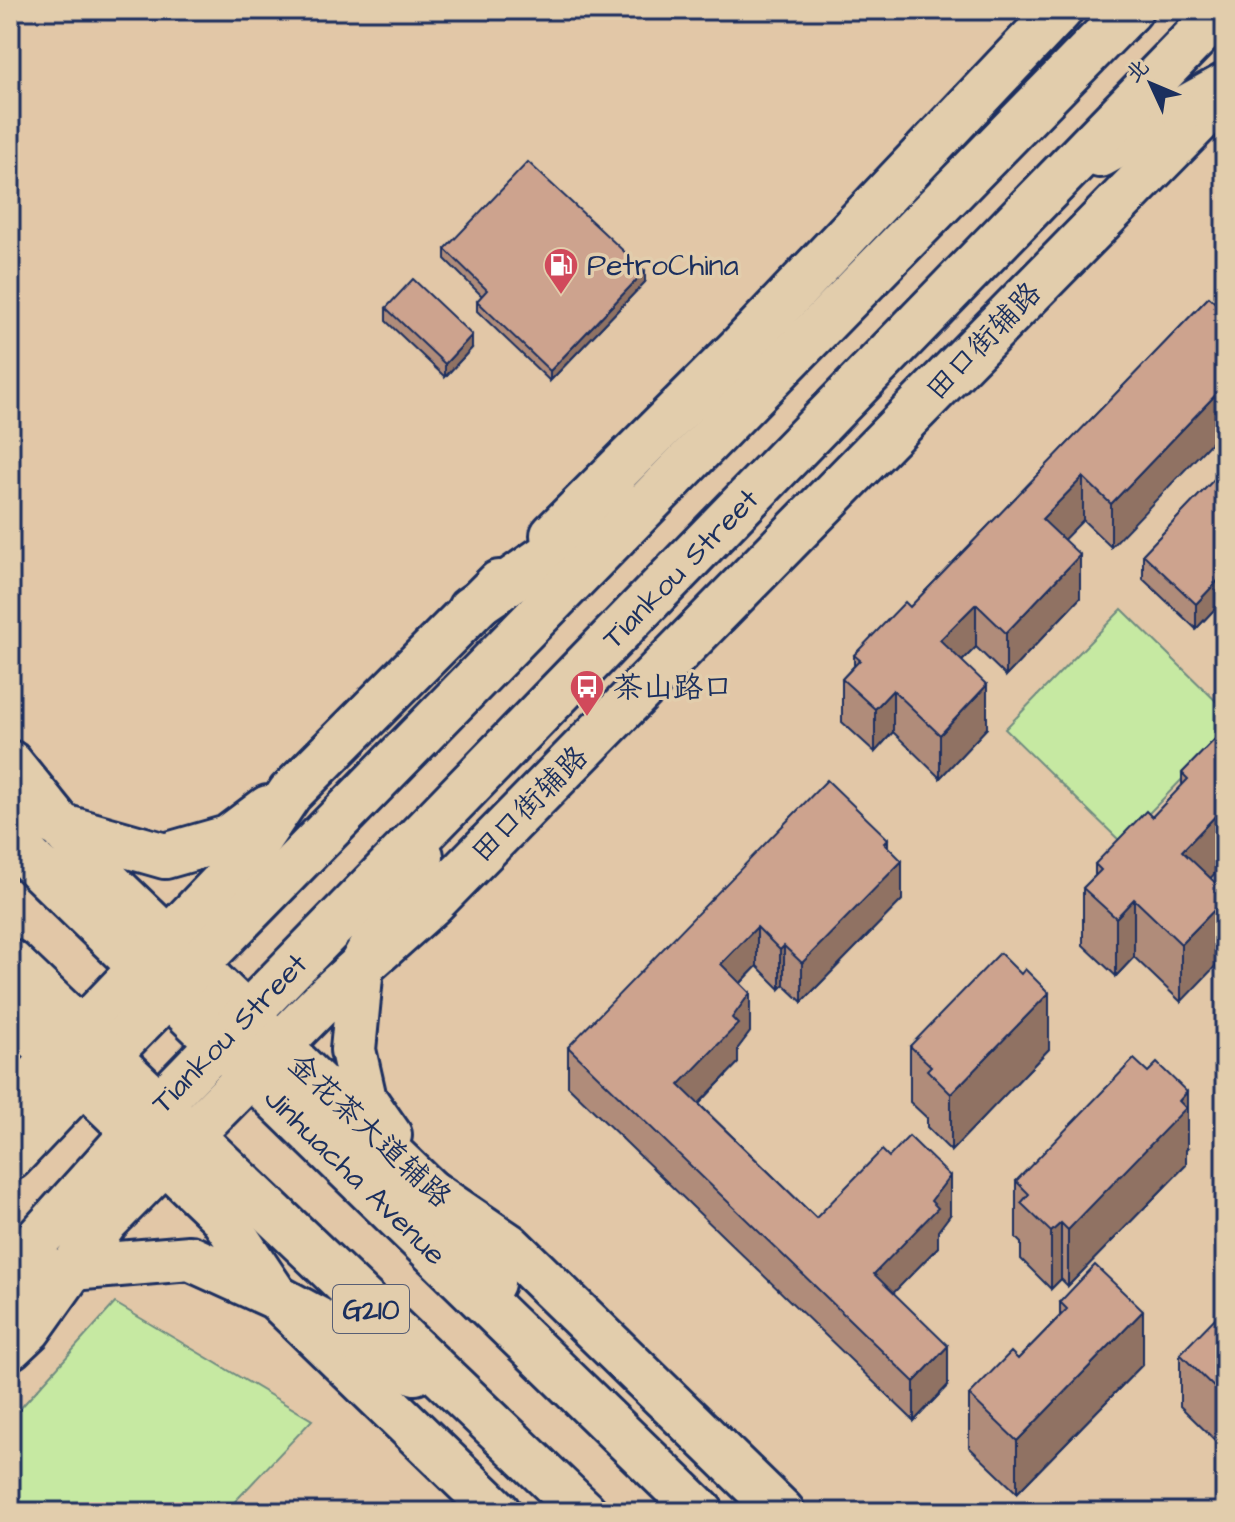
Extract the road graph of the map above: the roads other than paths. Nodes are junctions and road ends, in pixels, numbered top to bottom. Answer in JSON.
{"nodes":[{"id":1,"x":1060,"y":10,"type":"edge"},
{"id":2,"x":1130,"y":10,"type":"edge"},
{"id":3,"x":1222,"y":10,"type":"edge"},
{"id":4,"x":1225,"y":86,"type":"edge"},
{"id":5,"x":1225,"y":94,"type":"edge"},
{"id":6,"x":1060,"y":177,"type":"junction"},
{"id":7,"x":707,"y":446,"type":"junction"},
{"id":8,"x":470,"y":609,"type":"junction"},
{"id":9,"x":10,"y":763,"type":"edge"},
{"id":10,"x":290,"y":793,"type":"junction"},
{"id":11,"x":10,"y":802,"type":"edge"},
{"id":12,"x":447,"y":808,"type":"junction"},
{"id":13,"x":63,"y":827,"type":"junction"},
{"id":14,"x":10,"y":840,"type":"edge"},
{"id":15,"x":10,"y":962,"type":"edge"},
{"id":16,"x":361,"y":966,"type":"junction"},
{"id":17,"x":168,"y":967,"type":"junction"},
{"id":18,"x":10,"y":1012,"type":"edge"},
{"id":19,"x":233,"y":1029,"type":"junction"},
{"id":20,"x":82,"y":1056,"type":"junction"},
{"id":21,"x":264,"y":1060,"type":"junction"},
{"id":22,"x":10,"y":1105,"type":"edge"},
{"id":23,"x":162,"y":1133,"type":"junction"},
{"id":24,"x":10,"y":1158,"type":"edge"},
{"id":25,"x":430,"y":1192,"type":"junction"},
{"id":26,"x":72,"y":1268,"type":"junction"},
{"id":27,"x":10,"y":1270,"type":"edge"},
{"id":28,"x":276,"y":1297,"type":"junction"},
{"id":29,"x":10,"y":1298,"type":"edge"},
{"id":30,"x":10,"y":1347,"type":"edge"},
{"id":31,"x":543,"y":1358,"type":"junction"},
{"id":32,"x":467,"y":1401,"type":"junction"},
{"id":33,"x":498,"y":1512,"type":"edge"},
{"id":34,"x":584,"y":1512,"type":"edge"},
{"id":35,"x":701,"y":1512,"type":"edge"},
{"id":36,"x":782,"y":1512,"type":"edge"}],
"edges":[{"from":1,"to":8,"type":"main road"},
{"from":2,"to":7,"type":"main road"},
{"from":3,"to":6,"type":"main road","name":"Tiankou Street"},
{"from":4,"to":6,"type":"main road"},
{"from":5,"to":16,"type":"main road","name":"田口街辅路"},
{"from":6,"to":12,"type":"main road","name":"Tiankou Street"},
{"from":7,"to":8,"type":"main road"},
{"from":7,"to":17,"type":"main road"},
{"from":8,"to":10,"type":"main road"},
{"from":9,"to":13,"type":"main road"},
{"from":10,"to":13,"type":"main road"},
{"from":10,"to":17,"type":"main road"},
{"from":11,"to":13,"type":"main road"},
{"from":12,"to":16,"type":"main road"},
{"from":12,"to":19,"type":"main road","name":"Tiankou Street"},
{"from":13,"to":17,"type":"main road"},
{"from":14,"to":17,"type":"main road","name":"Jinhuacha Avenue","number":"G210"},
{"from":15,"to":20,"type":"main road","number":"G210"},
{"from":16,"to":21,"type":"main road","name":"田口街辅路"},
{"from":16,"to":25,"type":"main road"},
{"from":17,"to":19,"type":"main road","name":"Jinhuacha Avenue","number":"G210"},
{"from":17,"to":20,"type":"main road"},
{"from":18,"to":20,"type":"main road"},
{"from":19,"to":21,"type":"main road","name":"Jinhuacha Avenue","number":"G210"},
{"from":19,"to":23,"type":"main road","name":"Tiankou Street"},
{"from":20,"to":22,"type":"main road"},
{"from":20,"to":23,"type":"main road","number":"G210"},
{"from":20,"to":24,"type":"main road"},
{"from":21,"to":23,"type":"main road","name":"田口街辅路"},
{"from":21,"to":25,"type":"main road","name":"金花茶大道辅路"},
{"from":21,"to":31,"type":"main road","name":"Jinhuacha Avenue","number":"G210"},
{"from":23,"to":26,"type":"main road","name":"田口街辅路"},
{"from":23,"to":27,"type":"main road","name":"Tiankou Street"},
{"from":23,"to":28,"type":"main road"},
{"from":23,"to":32,"type":"main road","number":"G210"},
{"from":25,"to":31,"type":"main road"},
{"from":25,"to":36,"type":"main road","name":"金花茶大道辅路"},
{"from":26,"to":28,"type":"main road"},
{"from":26,"to":29,"type":"main road"},
{"from":26,"to":30,"type":"main road","name":"田口街辅路"},
{"from":28,"to":32,"type":"main road"},
{"from":28,"to":33,"type":"main road"},
{"from":31,"to":35,"type":"main road","name":"Jinhuacha Avenue","number":"G210"},
{"from":32,"to":34,"type":"main road","number":"G210"}]}
